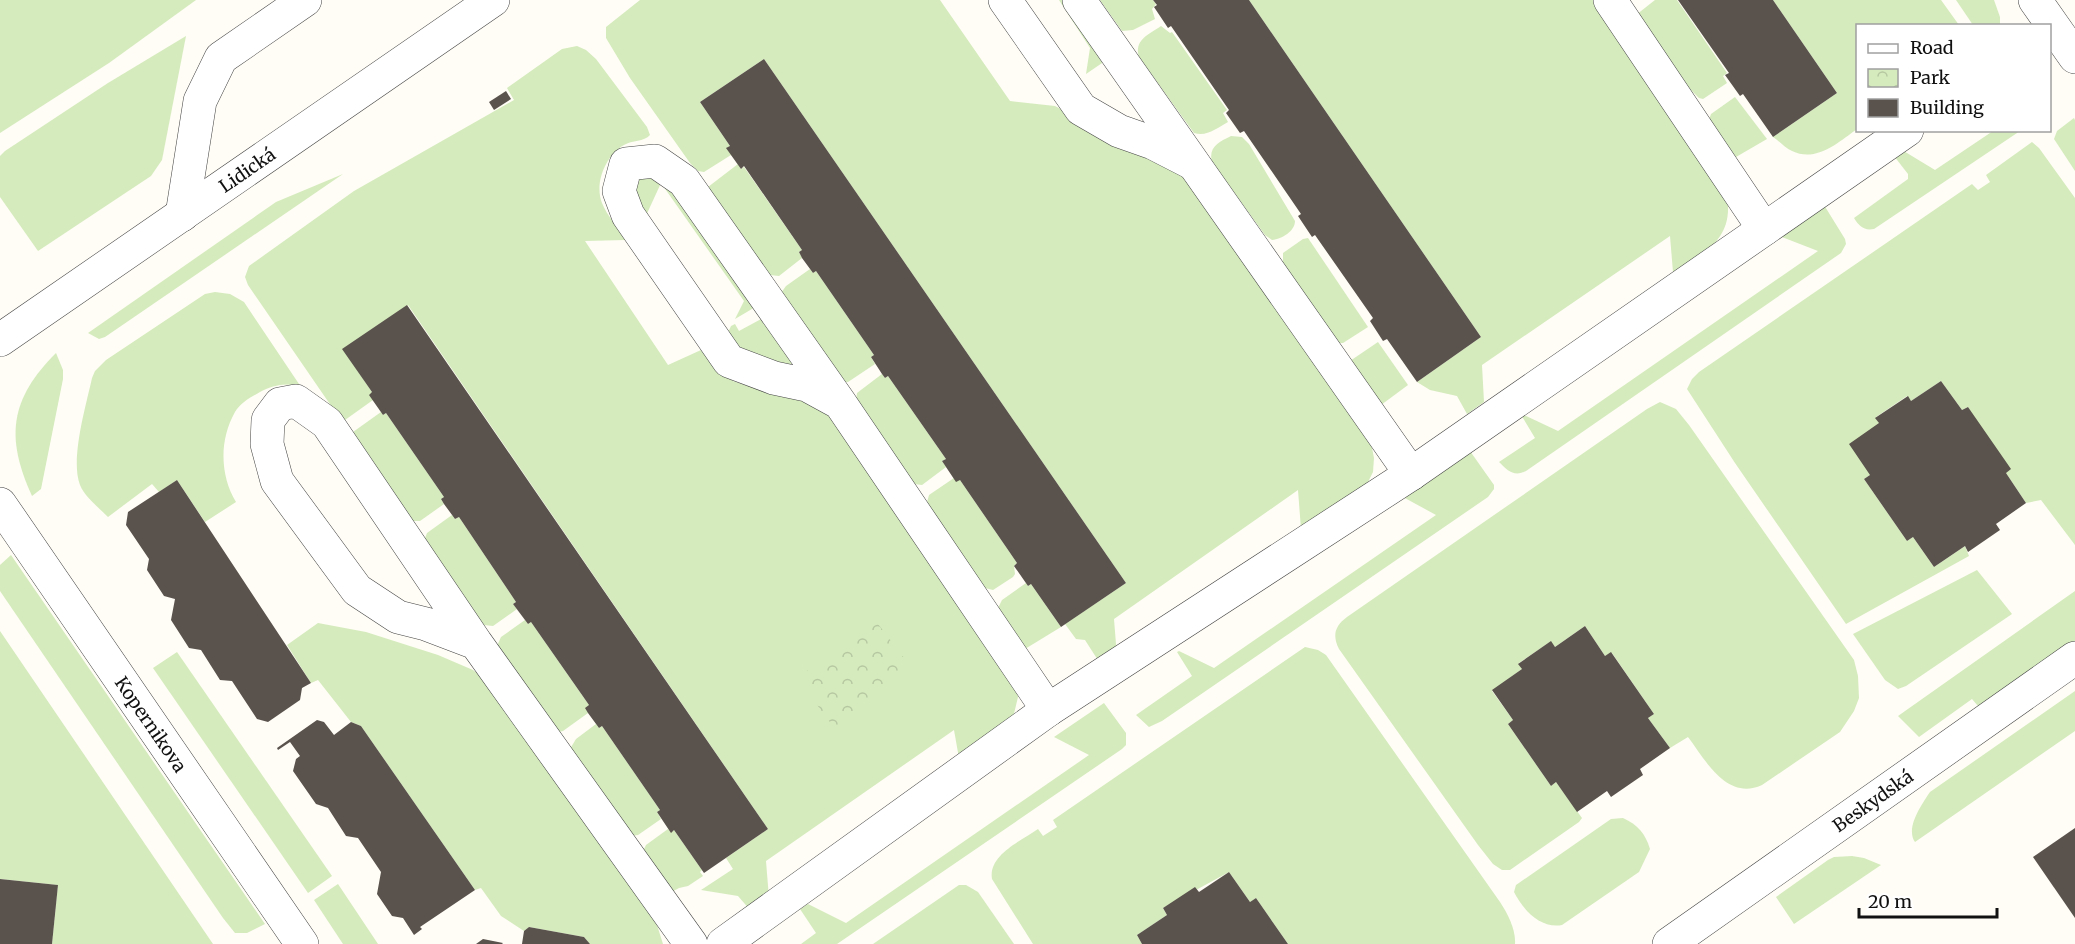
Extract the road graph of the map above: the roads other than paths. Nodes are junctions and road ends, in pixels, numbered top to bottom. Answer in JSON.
{"nodes":[{"id":1,"x":305,"y":0,"type":"edge"},
{"id":2,"x":493,"y":0,"type":"edge"},
{"id":3,"x":1005,"y":0,"type":"edge"},
{"id":4,"x":1079,"y":0,"type":"edge"},
{"id":5,"x":1610,"y":0,"type":"edge"},
{"id":6,"x":2035,"y":0,"type":"edge"},
{"id":7,"x":2049,"y":24,"type":"edge"},
{"id":8,"x":2052,"y":30,"type":"edge"},
{"id":9,"x":2075,"y":57,"type":"edge"},
{"id":10,"x":1904,"y":132,"type":"edge"},
{"id":11,"x":1195,"y":164,"type":"junction"},
{"id":12,"x":182,"y":215,"type":"junction"},
{"id":13,"x":1764,"y":229,"type":"junction"},
{"id":14,"x":0,"y":340,"type":"edge"},
{"id":15,"x":840,"y":403,"type":"junction"},
{"id":16,"x":1411,"y":474,"type":"junction"},
{"id":17,"x":0,"y":504,"type":"edge"},
{"id":18,"x":476,"y":643,"type":"junction"},
{"id":19,"x":2075,"y":658,"type":"edge"},
{"id":20,"x":1048,"y":710,"type":"junction"},
{"id":21,"x":302,"y":944,"type":"edge"},
{"id":22,"x":691,"y":944,"type":"edge"},
{"id":23,"x":723,"y":944,"type":"edge"},
{"id":24,"x":1669,"y":944,"type":"edge"}],
"edges":[{"from":1,"to":12,"type":"street"},
{"from":2,"to":12,"type":"street","name":"Lidická"},
{"from":3,"to":11,"type":"street"},
{"from":4,"to":11,"type":"street"},
{"from":5,"to":13,"type":"street"},
{"from":6,"to":7,"type":"street"},
{"from":8,"to":9,"type":"street"},
{"from":10,"to":13,"type":"street"},
{"from":11,"to":16,"type":"street"},
{"from":12,"to":14,"type":"street","name":"Lidická"},
{"from":13,"to":16,"type":"street"},
{"from":15,"to":15,"type":"street"},
{"from":15,"to":20,"type":"street"},
{"from":16,"to":20,"type":"street"},
{"from":17,"to":21,"type":"street","name":"Kopernikova"},
{"from":18,"to":18,"type":"street"},
{"from":18,"to":22,"type":"street"},
{"from":19,"to":24,"type":"street","name":"Beskydská"},
{"from":20,"to":23,"type":"street"}]}
